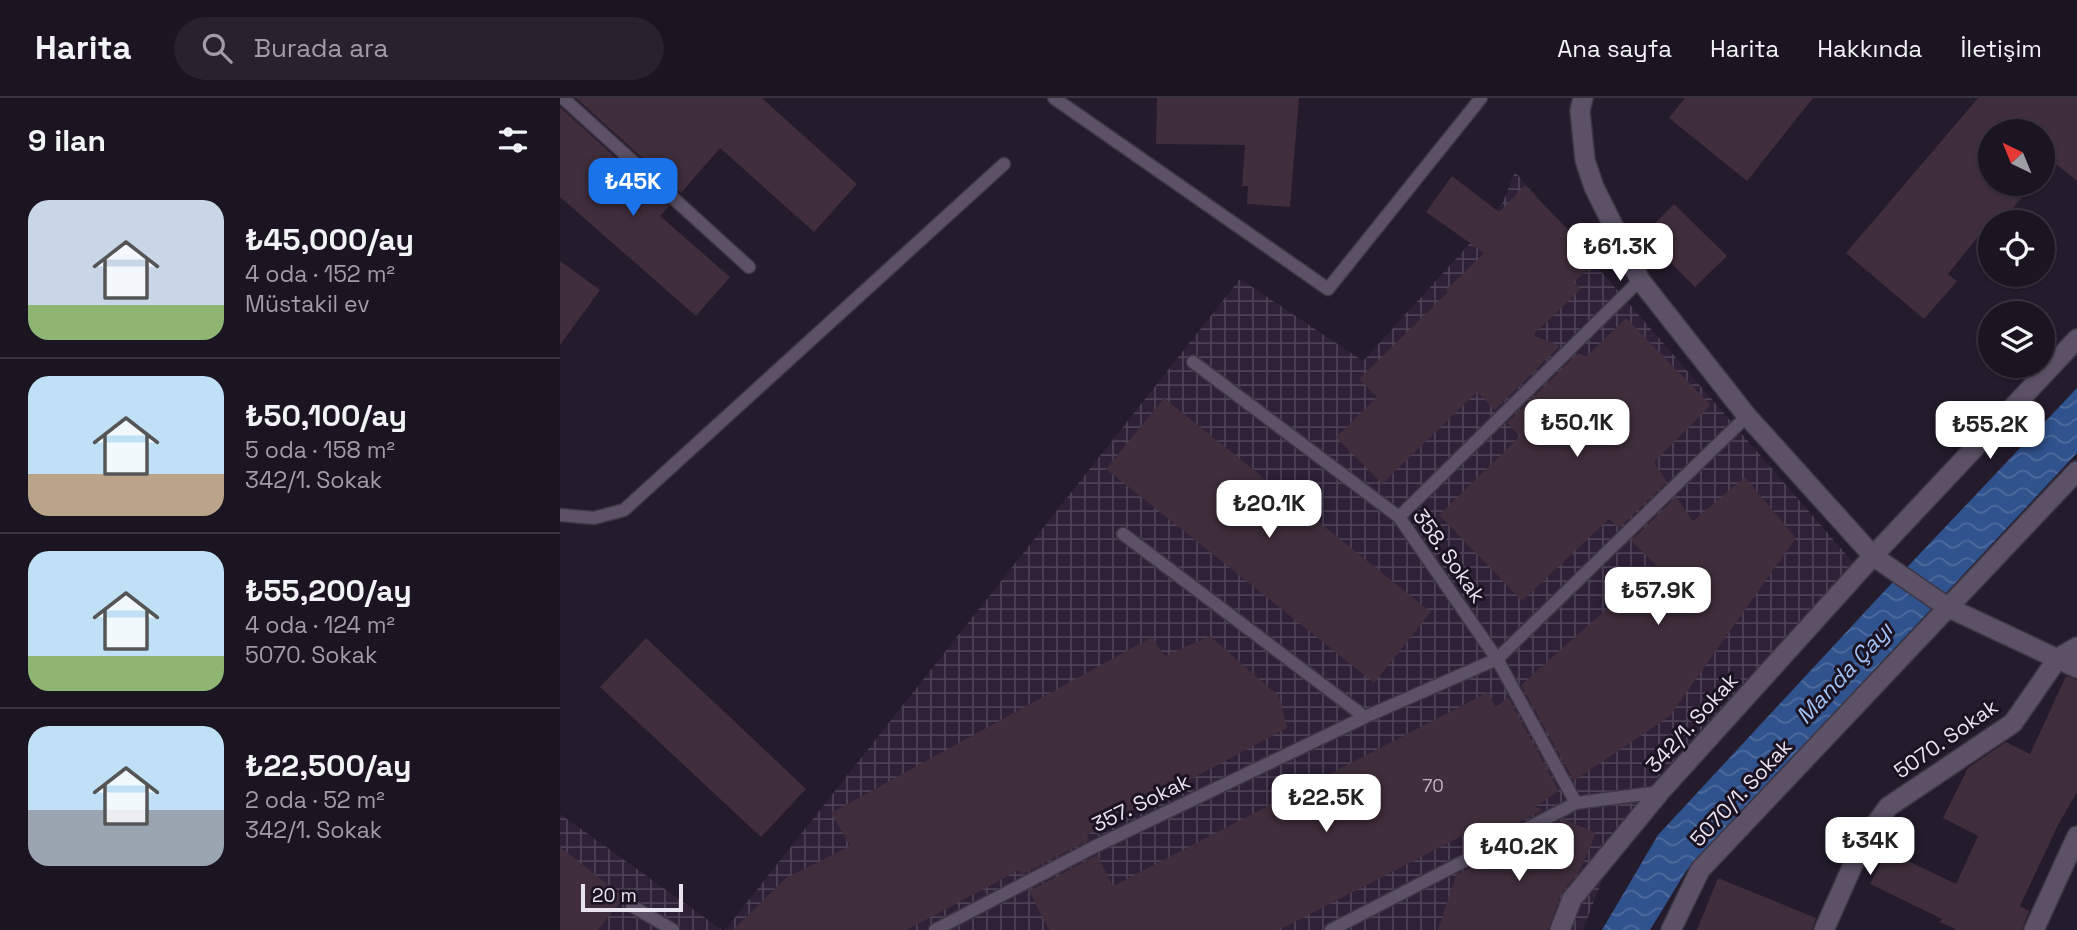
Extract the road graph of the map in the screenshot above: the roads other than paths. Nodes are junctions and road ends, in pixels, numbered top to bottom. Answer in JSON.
{"nodes":[{"id":1,"x":563,"y":98,"type":"edge"},
{"id":2,"x":1054,"y":98,"type":"edge"},
{"id":3,"x":1481,"y":98,"type":"edge"},
{"id":4,"x":1582,"y":104,"type":"edge"},
{"id":5,"x":1004,"y":164,"type":"dead end"},
{"id":6,"x":749,"y":267,"type":"dead end"},
{"id":7,"x":1640,"y":280,"type":"junction"},
{"id":8,"x":2077,"y":339,"type":"edge"},
{"id":9,"x":1193,"y":362,"type":"dead end"},
{"id":10,"x":1747,"y":416,"type":"junction"},
{"id":11,"x":2077,"y":471,"type":"edge"},
{"id":12,"x":560,"y":515,"type":"edge"},
{"id":13,"x":1399,"y":517,"type":"junction"},
{"id":14,"x":1123,"y":534,"type":"dead end"},
{"id":15,"x":1873,"y":556,"type":"junction"},
{"id":16,"x":1947,"y":607,"type":"junction"},
{"id":17,"x":2077,"y":647,"type":"edge"},
{"id":18,"x":1497,"y":659,"type":"junction"},
{"id":19,"x":2058,"y":659,"type":"junction"},
{"id":20,"x":2077,"y":668,"type":"edge"},
{"id":21,"x":1366,"y":717,"type":"junction"},
{"id":22,"x":1660,"y":792,"type":"junction"},
{"id":23,"x":1576,"y":803,"type":"junction"},
{"id":24,"x":2077,"y":836,"type":"edge"},
{"id":25,"x":632,"y":906,"type":"dead end"},
{"id":26,"x":673,"y":930,"type":"edge"},
{"id":27,"x":935,"y":930,"type":"edge"},
{"id":28,"x":1331,"y":930,"type":"edge"},
{"id":29,"x":1560,"y":930,"type":"edge"},
{"id":30,"x":1671,"y":930,"type":"edge"},
{"id":31,"x":1824,"y":930,"type":"edge"},
{"id":32,"x":2034,"y":930,"type":"edge"}],
"edges":[{"from":1,"to":6,"type":"lane"},
{"from":2,"to":3,"type":"lane"},
{"from":4,"to":7,"type":"street"},
{"from":5,"to":12,"type":"lane"},
{"from":7,"to":10,"type":"street"},
{"from":7,"to":13,"type":"lane"},
{"from":8,"to":15,"type":"street","name":"342/1. Sokak"},
{"from":9,"to":13,"type":"lane","name":"358. Sokak"},
{"from":10,"to":15,"type":"street"},
{"from":10,"to":18,"type":"lane"},
{"from":11,"to":16,"type":"street"},
{"from":13,"to":18,"type":"lane","name":"358. Sokak"},
{"from":14,"to":21,"type":"lane"},
{"from":15,"to":16,"type":"street"},
{"from":15,"to":22,"type":"street","name":"342/1. Sokak"},
{"from":16,"to":19,"type":"street"},
{"from":16,"to":30,"type":"street","name":"5070/1. Sokak"},
{"from":17,"to":19,"type":"street"},
{"from":18,"to":21,"type":"lane","name":"357. Sokak"},
{"from":18,"to":23,"type":"lane","name":"358. Sokak"},
{"from":19,"to":20,"type":"street"},
{"from":19,"to":31,"type":"street","name":"5070. Sokak"},
{"from":21,"to":27,"type":"lane","name":"357. Sokak"},
{"from":22,"to":23,"type":"lane"},
{"from":22,"to":29,"type":"street","name":"342/1. Sokak"},
{"from":23,"to":28,"type":"lane"},
{"from":24,"to":32,"type":"street"},
{"from":25,"to":26,"type":"lane"}]}
